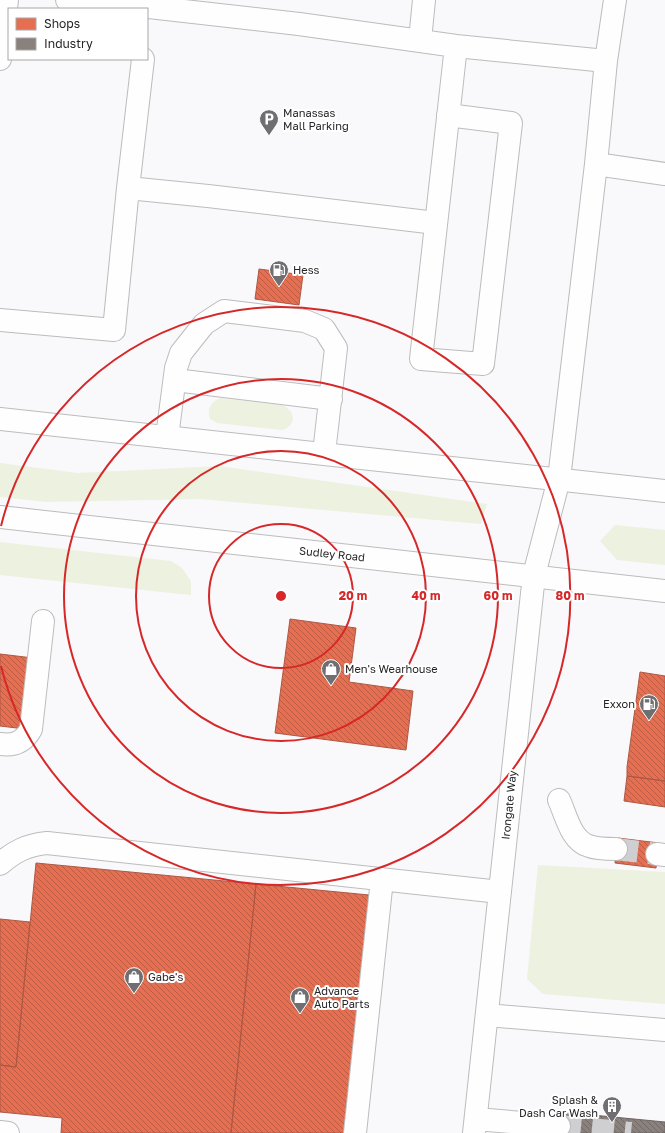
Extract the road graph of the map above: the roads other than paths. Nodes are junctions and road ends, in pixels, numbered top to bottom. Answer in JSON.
{"nodes":[{"id":1,"x":7,"y":0,"type":"edge"},
{"id":2,"x":67,"y":0,"type":"edge"},
{"id":3,"x":424,"y":0,"type":"edge"},
{"id":4,"x":615,"y":0,"type":"edge"},
{"id":5,"x":110,"y":8,"type":"edge"},
{"id":6,"x":148,"y":15,"type":"edge"},
{"id":7,"x":420,"y":40,"type":"junction"},
{"id":8,"x":456,"y":46,"type":"junction"},
{"id":9,"x":0,"y":59,"type":"edge"},
{"id":10,"x":143,"y":60,"type":"edge"},
{"id":11,"x":606,"y":61,"type":"junction"},
{"id":12,"x":448,"y":115,"type":"junction"},
{"id":13,"x":596,"y":164,"type":"junction"},
{"id":14,"x":665,"y":174,"type":"edge"},
{"id":15,"x":128,"y":188,"type":"junction"},
{"id":16,"x":436,"y":223,"type":"junction"},
{"id":17,"x":0,"y":320,"type":"edge"},
{"id":18,"x":175,"y":380,"type":"junction"},
{"id":19,"x":331,"y":399,"type":"junction"},
{"id":20,"x":0,"y":419,"type":"edge"},
{"id":21,"x":167,"y":437,"type":"junction"},
{"id":22,"x":324,"y":454,"type":"junction"},
{"id":23,"x":559,"y":479,"type":"junction"},
{"id":24,"x":665,"y":491,"type":"edge"},
{"id":25,"x":0,"y":517,"type":"edge"},
{"id":26,"x":534,"y":575,"type":"junction"},
{"id":27,"x":665,"y":591,"type":"edge"},
{"id":28,"x":42,"y":621,"type":"dead end"},
{"id":29,"x":0,"y":744,"type":"edge"},
{"id":30,"x":559,"y":800,"type":"dead end"},
{"id":31,"x":616,"y":849,"type":"tunnel mouth"},
{"id":32,"x":0,"y":864,"type":"edge"},
{"id":33,"x":382,"y":879,"type":"junction"},
{"id":34,"x":500,"y":892,"type":"junction"},
{"id":35,"x":487,"y":1015,"type":"junction"},
{"id":36,"x":665,"y":1030,"type":"edge"},
{"id":37,"x":475,"y":1126,"type":"edge"},
{"id":38,"x":559,"y":1126,"type":"tunnel mouth"},
{"id":39,"x":0,"y":1132,"type":"edge"},
{"id":40,"x":8,"y":1133,"type":"edge"},
{"id":41,"x":355,"y":1133,"type":"edge"}],
"edges":[{"from":1,"to":9,"type":"main road"},
{"from":2,"to":5,"type":"main road"},
{"from":3,"to":7,"type":"main road"},
{"from":4,"to":11,"type":"main road","name":"Irongate Way"},
{"from":6,"to":7,"type":"main road"},
{"from":7,"to":8,"type":"main road"},
{"from":8,"to":11,"type":"main road"},
{"from":8,"to":12,"type":"main road"},
{"from":10,"to":15,"type":"main road"},
{"from":11,"to":13,"type":"main road","name":"Irongate Way"},
{"from":12,"to":16,"type":"main road"},
{"from":12,"to":16,"type":"main road"},
{"from":13,"to":14,"type":"main road"},
{"from":13,"to":23,"type":"main road","name":"Irongate Way"},
{"from":15,"to":16,"type":"main road"},
{"from":15,"to":17,"type":"main road"},
{"from":18,"to":19,"type":"main road"},
{"from":18,"to":19,"type":"main road"},
{"from":18,"to":21,"type":"main road"},
{"from":19,"to":22,"type":"main road"},
{"from":20,"to":21,"type":"main road"},
{"from":21,"to":22,"type":"main road"},
{"from":22,"to":23,"type":"main road"},
{"from":23,"to":24,"type":"main road"},
{"from":23,"to":26,"type":"main road","name":"Irongate Way"},
{"from":25,"to":26,"type":"main road","name":"Sudley Road"},
{"from":26,"to":27,"type":"main road","name":"Sudley Road"},
{"from":26,"to":34,"type":"main road","name":"Irongate Way"},
{"from":28,"to":29,"type":"main road"},
{"from":30,"to":31,"type":"main road"},
{"from":32,"to":33,"type":"main road"},
{"from":33,"to":34,"type":"main road"},
{"from":33,"to":41,"type":"main road"},
{"from":34,"to":35,"type":"main road","name":"Irongate Way"},
{"from":35,"to":36,"type":"main road"},
{"from":35,"to":37,"type":"main road","name":"Irongate Way"},
{"from":37,"to":38,"type":"main road"},
{"from":39,"to":40,"type":"main road"}]}
